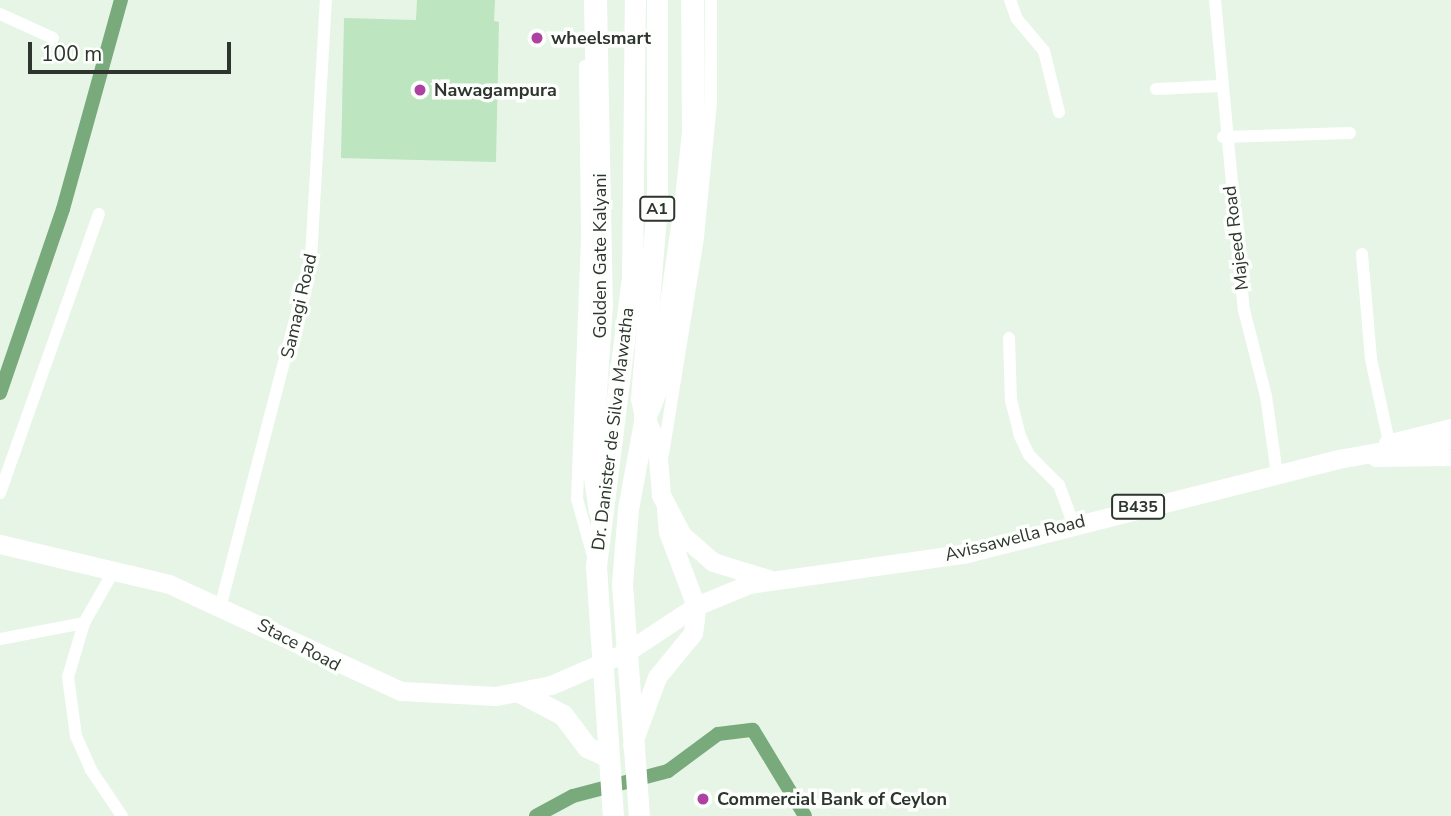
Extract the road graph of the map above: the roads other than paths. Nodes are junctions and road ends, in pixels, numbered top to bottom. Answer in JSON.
{"nodes":[{"id":1,"x":326,"y":0,"type":"edge"},
{"id":2,"x":584,"y":0,"type":"edge"},
{"id":3,"x":595,"y":0,"type":"edge"},
{"id":4,"x":635,"y":0,"type":"edge"},
{"id":5,"x":657,"y":0,"type":"edge"},
{"id":6,"x":692,"y":0,"type":"edge"},
{"id":7,"x":711,"y":0,"type":"edge"},
{"id":8,"x":1010,"y":0,"type":"edge"},
{"id":9,"x":1214,"y":0,"type":"edge"},
{"id":10,"x":0,"y":14,"type":"edge"},
{"id":11,"x":53,"y":38,"type":"dead end"},
{"id":12,"x":1220,"y":86,"type":"junction"},
{"id":13,"x":1156,"y":89,"type":"dead end"},
{"id":14,"x":1059,"y":112,"type":"dead end"},
{"id":15,"x":1350,"y":133,"type":"dead end"},
{"id":16,"x":1223,"y":137,"type":"junction"},
{"id":17,"x":99,"y":214,"type":"dead end"},
{"id":18,"x":1362,"y":254,"type":"dead end"},
{"id":19,"x":1009,"y":338,"type":"dead end"},
{"id":20,"x":645,"y":416,"type":"junction"},
{"id":21,"x":1451,"y":427,"type":"edge"},
{"id":22,"x":1451,"y":439,"type":"edge"},
{"id":23,"x":1389,"y":442,"type":"junction"},
{"id":24,"x":1418,"y":447,"type":"junction"},
{"id":25,"x":1451,"y":447,"type":"edge"},
{"id":26,"x":1451,"y":458,"type":"edge"},
{"id":27,"x":1338,"y":459,"type":"junction"},
{"id":28,"x":1277,"y":474,"type":"junction"},
{"id":29,"x":659,"y":477,"type":"junction"},
{"id":30,"x":0,"y":493,"type":"edge"},
{"id":31,"x":666,"y":508,"type":"junction"},
{"id":32,"x":600,"y":511,"type":"junction"},
{"id":33,"x":1073,"y":523,"type":"junction"},
{"id":34,"x":0,"y":544,"type":"edge"},
{"id":35,"x":596,"y":566,"type":"junction"},
{"id":36,"x":113,"y":572,"type":"junction"},
{"id":37,"x":774,"y":580,"type":"junction"},
{"id":38,"x":220,"y":604,"type":"junction"},
{"id":39,"x":696,"y":606,"type":"junction"},
{"id":40,"x":84,"y":624,"type":"junction"},
{"id":41,"x":0,"y":639,"type":"edge"},
{"id":42,"x":625,"y":653,"type":"junction"},
{"id":43,"x":599,"y":662,"type":"junction"},
{"id":44,"x":521,"y":694,"type":"junction"},
{"id":45,"x":633,"y":752,"type":"junction"},
{"id":46,"x":609,"y":761,"type":"junction"},
{"id":47,"x":639,"y":815,"type":"edge"},
{"id":48,"x":122,"y":816,"type":"edge"},
{"id":49,"x":613,"y":816,"type":"edge"}],
"edges":[{"from":1,"to":38,"type":"street","name":"Samagi Road"},
{"from":2,"to":35,"type":"street"},
{"from":3,"to":32,"type":"highway","name":"Golden Gate Kalyani"},
{"from":4,"to":32,"type":"highway","name":"Dr. Danister de Silva Mawatha","number":"A1"},
{"from":5,"to":20,"type":"highway","name":"Dr. Danister de Silva Mawatha","number":"A1"},
{"from":6,"to":20,"type":"highway"},
{"from":7,"to":29,"type":"street"},
{"from":8,"to":14,"type":"street"},
{"from":9,"to":12,"type":"street","name":"Majeed Road"},
{"from":10,"to":11,"type":"street"},
{"from":12,"to":13,"type":"street"},
{"from":12,"to":16,"type":"street","name":"Majeed Road"},
{"from":15,"to":16,"type":"street"},
{"from":16,"to":28,"type":"street","name":"Majeed Road"},
{"from":17,"to":30,"type":"street"},
{"from":18,"to":23,"type":"street"},
{"from":19,"to":33,"type":"street"},
{"from":20,"to":29,"type":"main road"},
{"from":20,"to":42,"type":"highway","name":"Dr. Danister de Silva Mawatha","number":"A1"},
{"from":21,"to":23,"type":"street"},
{"from":22,"to":24,"type":"main road","number":"B435"},
{"from":23,"to":27,"type":"street"},
{"from":24,"to":25,"type":"main road","number":"B435"},
{"from":24,"to":27,"type":"main road","name":"Avissawella Road","number":"B435"},
{"from":26,"to":27,"type":"street"},
{"from":27,"to":28,"type":"main road","name":"Avissawella Road","number":"B435"},
{"from":28,"to":33,"type":"main road","name":"Avissawella Road","number":"B435"},
{"from":29,"to":31,"type":"main road"},
{"from":31,"to":37,"type":"main road"},
{"from":31,"to":39,"type":"main road"},
{"from":32,"to":35,"type":"highway","name":"Dr. Danister de Silva Mawatha","number":"A1"},
{"from":33,"to":37,"type":"main road","name":"Avissawella Road","number":"B435"},
{"from":34,"to":36,"type":"main road","name":"Stace Road"},
{"from":35,"to":43,"type":"highway","name":"Dr. Danister de Silva Mawatha","number":"A1"},
{"from":36,"to":38,"type":"main road","name":"Stace Road"},
{"from":36,"to":40,"type":"street"},
{"from":37,"to":39,"type":"main road","name":"Avissawella Road","number":"B435"},
{"from":38,"to":44,"type":"main road","name":"Stace Road"},
{"from":39,"to":42,"type":"main road","name":"Avissawella Road","number":"B435"},
{"from":39,"to":45,"type":"main road"},
{"from":40,"to":41,"type":"street"},
{"from":40,"to":48,"type":"street"},
{"from":42,"to":43,"type":"main road","name":"Avissawella Road"},
{"from":42,"to":45,"type":"highway","name":"Dr. Danister de Silva Mawatha","number":"A1"},
{"from":43,"to":44,"type":"main road","name":"Stace Road"},
{"from":43,"to":46,"type":"highway","name":"Dr. Danister de Silva Mawatha","number":"A1"},
{"from":44,"to":46,"type":"highway"},
{"from":45,"to":47,"type":"highway","name":"Dr. Danister de Silva Mawatha","number":"A1"},
{"from":46,"to":49,"type":"highway","name":"Dr. Danister de Silva Mawatha","number":"A1"}]}
